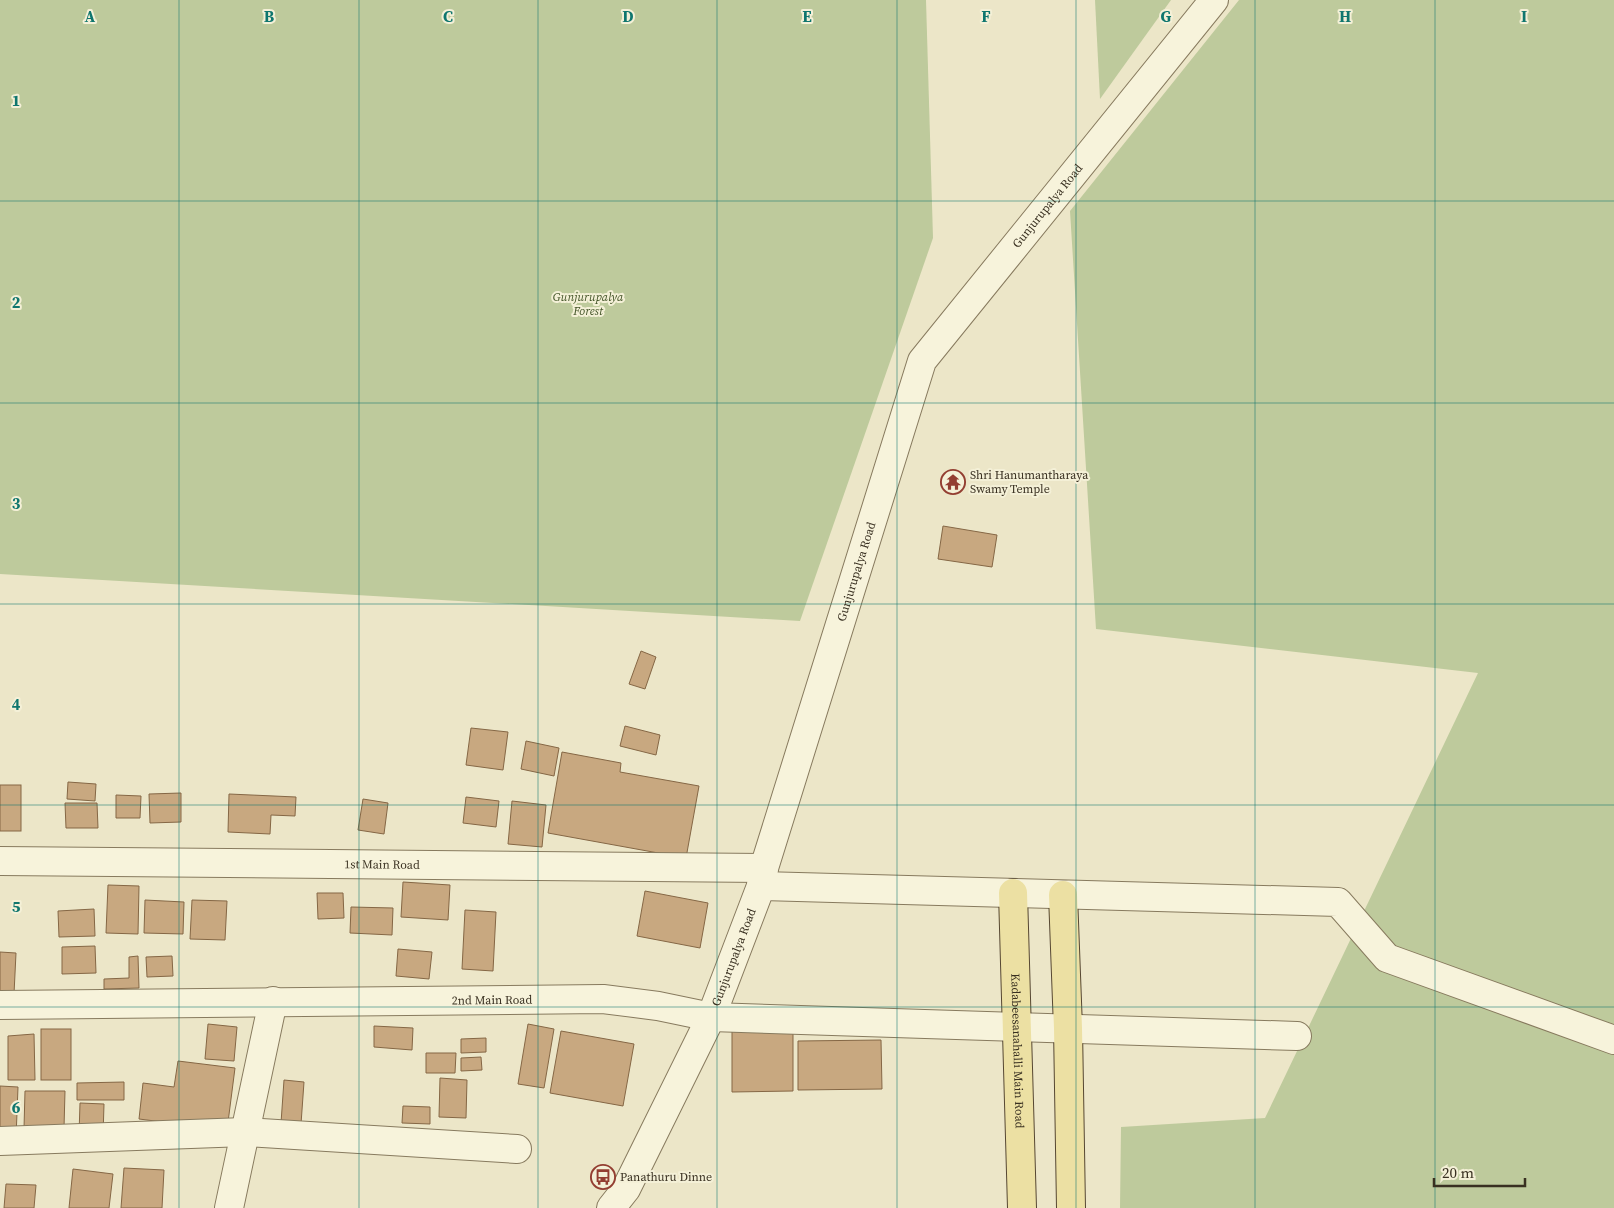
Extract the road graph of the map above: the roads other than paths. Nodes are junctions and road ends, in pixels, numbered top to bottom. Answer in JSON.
{"nodes":[{"id":1,"x":1214,"y":0,"type":"edge"},
{"id":2,"x":0,"y":860,"type":"edge"},
{"id":3,"x":763,"y":877,"type":"junction"},
{"id":4,"x":1014,"y":893,"type":"junction"},
{"id":5,"x":1063,"y":895,"type":"junction"},
{"id":6,"x":273,"y":1001,"type":"junction"},
{"id":7,"x":0,"y":1004,"type":"edge"},
{"id":8,"x":711,"y":1017,"type":"junction"},
{"id":9,"x":1018,"y":1027,"type":"junction"},
{"id":10,"x":1068,"y":1028,"type":"junction"},
{"id":11,"x":1297,"y":1036,"type":"dead end"},
{"id":12,"x":1614,"y":1040,"type":"edge"},
{"id":13,"x":245,"y":1132,"type":"junction"},
{"id":14,"x":0,"y":1141,"type":"edge"},
{"id":15,"x":517,"y":1148,"type":"dead end"},
{"id":16,"x":229,"y":1208,"type":"edge"},
{"id":17,"x":611,"y":1208,"type":"edge"},
{"id":18,"x":1022,"y":1208,"type":"edge"},
{"id":19,"x":1071,"y":1208,"type":"edge"}],
"edges":[{"from":1,"to":3,"type":"street","name":"Gunjurupalya Road"},
{"from":2,"to":3,"type":"street","name":"1st Main Road"},
{"from":3,"to":4,"type":"street","name":"1st Main Road"},
{"from":3,"to":8,"type":"street","name":"Gunjurupalya Road"},
{"from":4,"to":5,"type":"street","name":"1st Main Road"},
{"from":4,"to":9,"type":"main road","name":"Kadabeesanahalli Main Road"},
{"from":5,"to":10,"type":"main road"},
{"from":5,"to":12,"type":"street","name":"1st Main Road"},
{"from":6,"to":7,"type":"street","name":"2nd Main Road"},
{"from":6,"to":8,"type":"street","name":"2nd Main Road"},
{"from":6,"to":13,"type":"street"},
{"from":8,"to":9,"type":"street","name":"2nd Main Road"},
{"from":8,"to":17,"type":"street","name":"Gunjurupalya Road"},
{"from":9,"to":10,"type":"street","name":"2nd Main Road"},
{"from":9,"to":18,"type":"main road","name":"Kadabeesanahalli Main Road"},
{"from":10,"to":11,"type":"street","name":"2nd Main Road"},
{"from":10,"to":19,"type":"main road"},
{"from":13,"to":14,"type":"street"},
{"from":13,"to":15,"type":"street"},
{"from":13,"to":16,"type":"street"}]}
